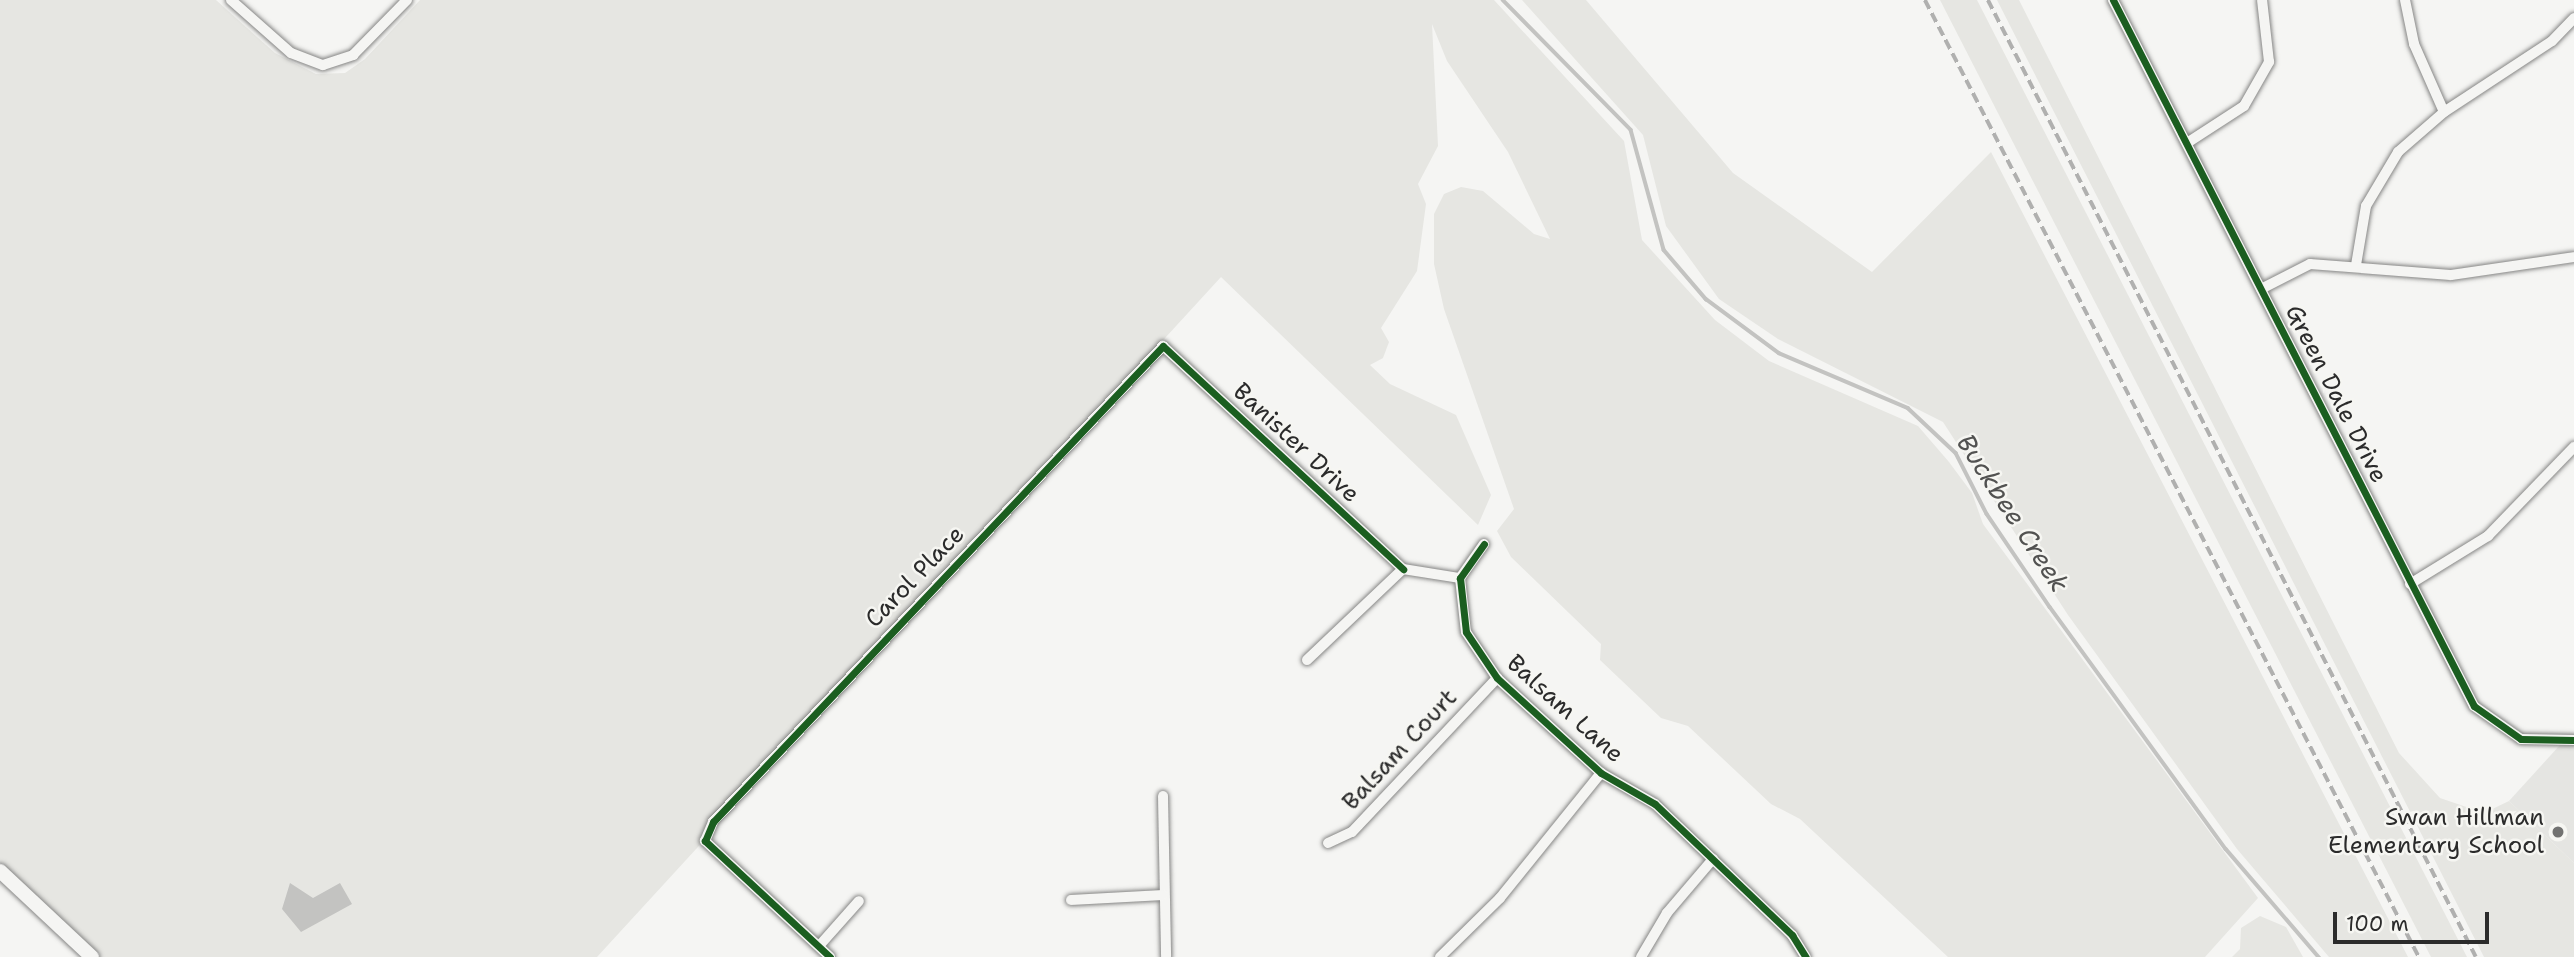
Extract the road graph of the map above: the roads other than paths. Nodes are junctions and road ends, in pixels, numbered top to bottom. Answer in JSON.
{"nodes":[{"id":1,"x":231,"y":0,"type":"edge"},
{"id":2,"x":407,"y":0,"type":"edge"},
{"id":3,"x":2113,"y":0,"type":"edge"},
{"id":4,"x":2262,"y":0,"type":"edge"},
{"id":5,"x":2405,"y":0,"type":"edge"},
{"id":6,"x":2574,"y":18,"type":"edge"},
{"id":7,"x":2444,"y":112,"type":"junction"},
{"id":8,"x":2187,"y":143,"type":"junction"},
{"id":9,"x":2574,"y":257,"type":"edge"},
{"id":10,"x":2356,"y":265,"type":"junction"},
{"id":11,"x":2261,"y":289,"type":"junction"},
{"id":12,"x":1163,"y":346,"type":"joint"},
{"id":13,"x":2574,"y":447,"type":"edge"},
{"id":14,"x":1484,"y":544,"type":"dead end"},
{"id":15,"x":1403,"y":569,"type":"junction"},
{"id":16,"x":1460,"y":578,"type":"junction"},
{"id":17,"x":2410,"y":584,"type":"junction"},
{"id":18,"x":1307,"y":660,"type":"dead end"},
{"id":19,"x":1497,"y":678,"type":"junction"},
{"id":20,"x":2574,"y":740,"type":"edge"},
{"id":21,"x":1601,"y":772,"type":"junction"},
{"id":22,"x":1164,"y":796,"type":"dead end"},
{"id":23,"x":1328,"y":843,"type":"dead end"},
{"id":24,"x":1713,"y":859,"type":"junction"},
{"id":25,"x":0,"y":871,"type":"edge"},
{"id":26,"x":1163,"y":895,"type":"junction"},
{"id":27,"x":1071,"y":900,"type":"dead end"},
{"id":28,"x":859,"y":901,"type":"dead end"},
{"id":29,"x":819,"y":946,"type":"junction"},
{"id":30,"x":92,"y":957,"type":"edge"},
{"id":31,"x":830,"y":957,"type":"edge"},
{"id":32,"x":1166,"y":957,"type":"edge"},
{"id":33,"x":1440,"y":957,"type":"edge"},
{"id":34,"x":1641,"y":957,"type":"edge"},
{"id":35,"x":1806,"y":957,"type":"edge"}],
"edges":[{"from":1,"to":2,"type":"street"},
{"from":3,"to":8,"type":"street","name":"Green Dale Drive"},
{"from":4,"to":8,"type":"street"},
{"from":5,"to":7,"type":"street"},
{"from":6,"to":7,"type":"street"},
{"from":7,"to":10,"type":"street"},
{"from":8,"to":11,"type":"street","name":"Green Dale Drive"},
{"from":9,"to":10,"type":"street"},
{"from":10,"to":11,"type":"street"},
{"from":11,"to":17,"type":"street","name":"Green Dale Drive"},
{"from":12,"to":15,"type":"street","name":"Banister Drive"},
{"from":12,"to":29,"type":"street","name":"Carol Place"},
{"from":13,"to":17,"type":"street"},
{"from":14,"to":16,"type":"street"},
{"from":15,"to":16,"type":"street"},
{"from":15,"to":18,"type":"street"},
{"from":16,"to":19,"type":"street","name":"Balsam Lane"},
{"from":17,"to":20,"type":"street","name":"Green Dale Drive"},
{"from":19,"to":21,"type":"street","name":"Balsam Lane"},
{"from":19,"to":23,"type":"street","name":"Balsam Court"},
{"from":21,"to":24,"type":"street","name":"Balsam Lane"},
{"from":21,"to":33,"type":"street"},
{"from":22,"to":26,"type":"street"},
{"from":24,"to":34,"type":"street"},
{"from":24,"to":35,"type":"street","name":"Balsam Lane"},
{"from":25,"to":30,"type":"street"},
{"from":26,"to":27,"type":"street"},
{"from":26,"to":32,"type":"street"},
{"from":28,"to":29,"type":"street"},
{"from":29,"to":31,"type":"street"}]}
